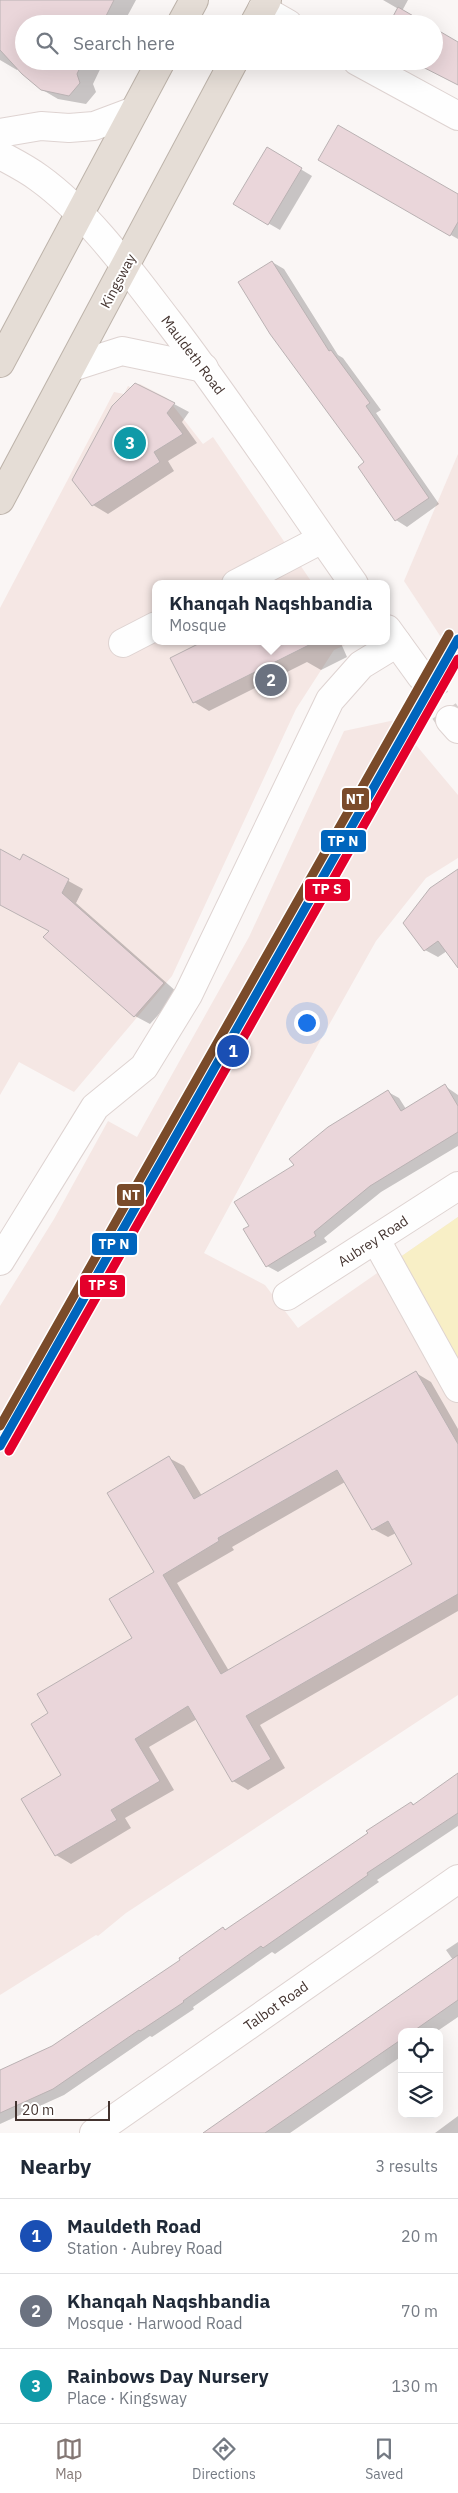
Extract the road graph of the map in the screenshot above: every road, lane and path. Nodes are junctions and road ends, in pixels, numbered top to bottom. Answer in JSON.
{"nodes":[{"id":1,"x":194,"y":0,"type":"edge"},
{"id":2,"x":186,"y":15,"type":"edge"},
{"id":3,"x":156,"y":70,"type":"edge"},
{"id":4,"x":229,"y":70,"type":"edge"},
{"id":5,"x":374,"y":70,"type":"edge"},
{"id":6,"x":134,"y":111,"type":"junction"},
{"id":7,"x":458,"y":116,"type":"edge"},
{"id":8,"x":0,"y":132,"type":"edge"},
{"id":9,"x":0,"y":155,"type":"edge"},
{"id":10,"x":78,"y":213,"type":"junction"},
{"id":11,"x":126,"y":266,"type":"junction"},
{"id":12,"x":0,"y":363,"type":"edge"},
{"id":13,"x":72,"y":367,"type":"junction"},
{"id":14,"x":204,"y":368,"type":"junction"},
{"id":15,"x":0,"y":500,"type":"edge"},
{"id":16,"x":322,"y":539,"type":"junction"},
{"id":17,"x":244,"y":580,"type":"edge"},
{"id":18,"x":351,"y":580,"type":"edge"},
{"id":19,"x":152,"y":628,"type":"edge"},
{"id":20,"x":391,"y":635,"type":"edge"},
{"id":21,"x":123,"y":643,"type":"dead end"},
{"id":22,"x":381,"y":645,"type":"edge"},
{"id":23,"x":421,"y":676,"type":"tunnel mouth"},
{"id":24,"x":458,"y":1186,"type":"edge"},
{"id":25,"x":376,"y":1240,"type":"junction"},
{"id":26,"x":0,"y":1260,"type":"edge"},
{"id":27,"x":287,"y":1296,"type":"dead end"},
{"id":28,"x":458,"y":1388,"type":"edge"},
{"id":29,"x":458,"y":1879,"type":"edge"},
{"id":30,"x":94,"y":2133,"type":"edge"}],
"edges":[{"from":1,"to":2,"type":"highway"},
{"from":3,"to":6,"type":"highway"},
{"from":4,"to":11,"type":"highway","name":"Kingsway"},
{"from":5,"to":7,"type":"street"},
{"from":6,"to":8,"type":"street"},
{"from":6,"to":10,"type":"highway"},
{"from":9,"to":10,"type":"street","name":"Mauldeth Road"},
{"from":10,"to":11,"type":"street","name":"Mauldeth Road"},
{"from":10,"to":12,"type":"highway"},
{"from":11,"to":13,"type":"highway","name":"Kingsway"},
{"from":11,"to":14,"type":"street","name":"Mauldeth Road"},
{"from":13,"to":14,"type":"street"},
{"from":13,"to":15,"type":"highway","name":"Kingsway"},
{"from":14,"to":16,"type":"street","name":"Mauldeth Road"},
{"from":16,"to":17,"type":"street"},
{"from":16,"to":18,"type":"street","name":"Mauldeth Road"},
{"from":19,"to":21,"type":"street"},
{"from":20,"to":23,"type":"street"},
{"from":22,"to":26,"type":"street"},
{"from":24,"to":25,"type":"street","name":"Aubrey Road"},
{"from":25,"to":27,"type":"street","name":"Aubrey Road"},
{"from":25,"to":28,"type":"street"},
{"from":29,"to":30,"type":"street","name":"Talbot Road"}]}
